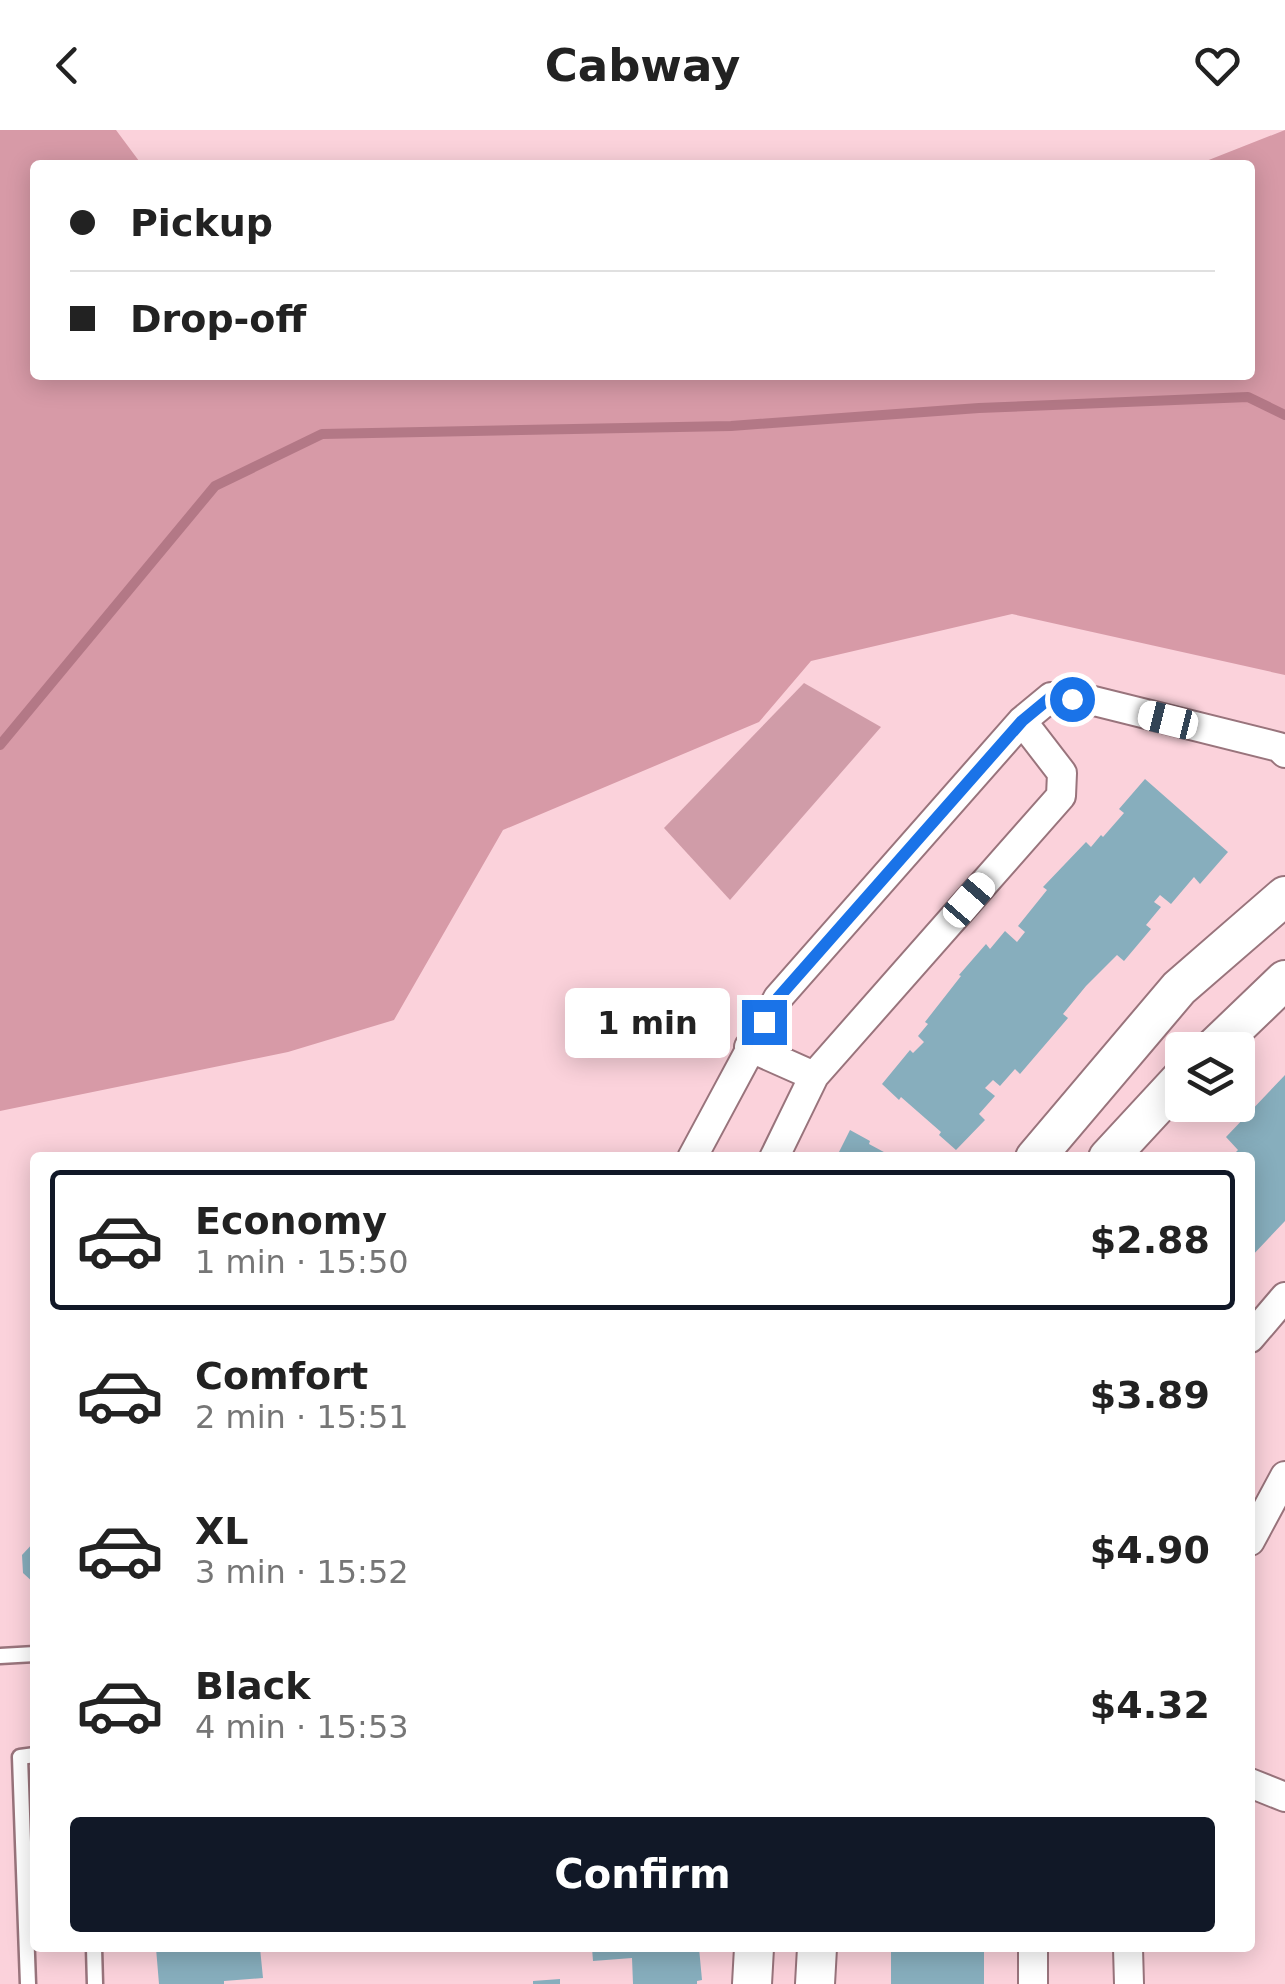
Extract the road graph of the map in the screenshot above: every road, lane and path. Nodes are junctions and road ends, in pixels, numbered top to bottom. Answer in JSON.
{"nodes":[{"id":1,"x":1022,"y":721,"type":"junction"},
{"id":2,"x":1285,"y":753,"type":"edge"},
{"id":3,"x":1285,"y":896,"type":"edge"},
{"id":4,"x":1285,"y":980,"type":"edge"},
{"id":5,"x":1231,"y":1032,"type":"edge"},
{"id":6,"x":750,"y":1047,"type":"junction"},
{"id":7,"x":814,"y":1076,"type":"junction"},
{"id":8,"x":1165,"y":1096,"type":"edge"},
{"id":9,"x":695,"y":1152,"type":"edge"},
{"id":10,"x":777,"y":1152,"type":"edge"},
{"id":11,"x":1039,"y":1152,"type":"edge"},
{"id":12,"x":1114,"y":1152,"type":"edge"},
{"id":13,"x":1285,"y":1297,"type":"edge"},
{"id":14,"x":1255,"y":1332,"type":"edge"},
{"id":15,"x":1285,"y":1476,"type":"edge"},
{"id":16,"x":1255,"y":1532,"type":"edge"},
{"id":17,"x":30,"y":1654,"type":"edge"},
{"id":18,"x":0,"y":1656,"type":"edge"},
{"id":19,"x":30,"y":1755,"type":"edge"},
{"id":20,"x":1255,"y":1785,"type":"edge"},
{"id":21,"x":1285,"y":1797,"type":"edge"},
{"id":22,"x":94,"y":1952,"type":"edge"},
{"id":23,"x":754,"y":1952,"type":"edge"},
{"id":24,"x":818,"y":1952,"type":"edge"},
{"id":25,"x":1033,"y":1952,"type":"edge"},
{"id":26,"x":1128,"y":1952,"type":"edge"},
{"id":27,"x":28,"y":1984,"type":"edge"},
{"id":28,"x":96,"y":1984,"type":"edge"},
{"id":29,"x":752,"y":1984,"type":"edge"},
{"id":30,"x":815,"y":1984,"type":"edge"},
{"id":31,"x":1034,"y":1984,"type":"edge"},
{"id":32,"x":1128,"y":1984,"type":"edge"}],
"edges":[{"from":1,"to":2,"type":"street"},
{"from":1,"to":6,"type":"street"},
{"from":1,"to":7,"type":"street"},
{"from":3,"to":11,"type":"street"},
{"from":4,"to":5,"type":"street"},
{"from":6,"to":7,"type":"street"},
{"from":6,"to":9,"type":"street"},
{"from":7,"to":10,"type":"street"},
{"from":8,"to":12,"type":"street"},
{"from":13,"to":14,"type":"street"},
{"from":15,"to":16,"type":"street"},
{"from":17,"to":18,"type":"lane"},
{"from":19,"to":27,"type":"lane"},
{"from":20,"to":21,"type":"street"},
{"from":22,"to":28,"type":"lane"},
{"from":23,"to":29,"type":"street"},
{"from":24,"to":30,"type":"street"},
{"from":25,"to":31,"type":"street"},
{"from":26,"to":32,"type":"street"}]}
